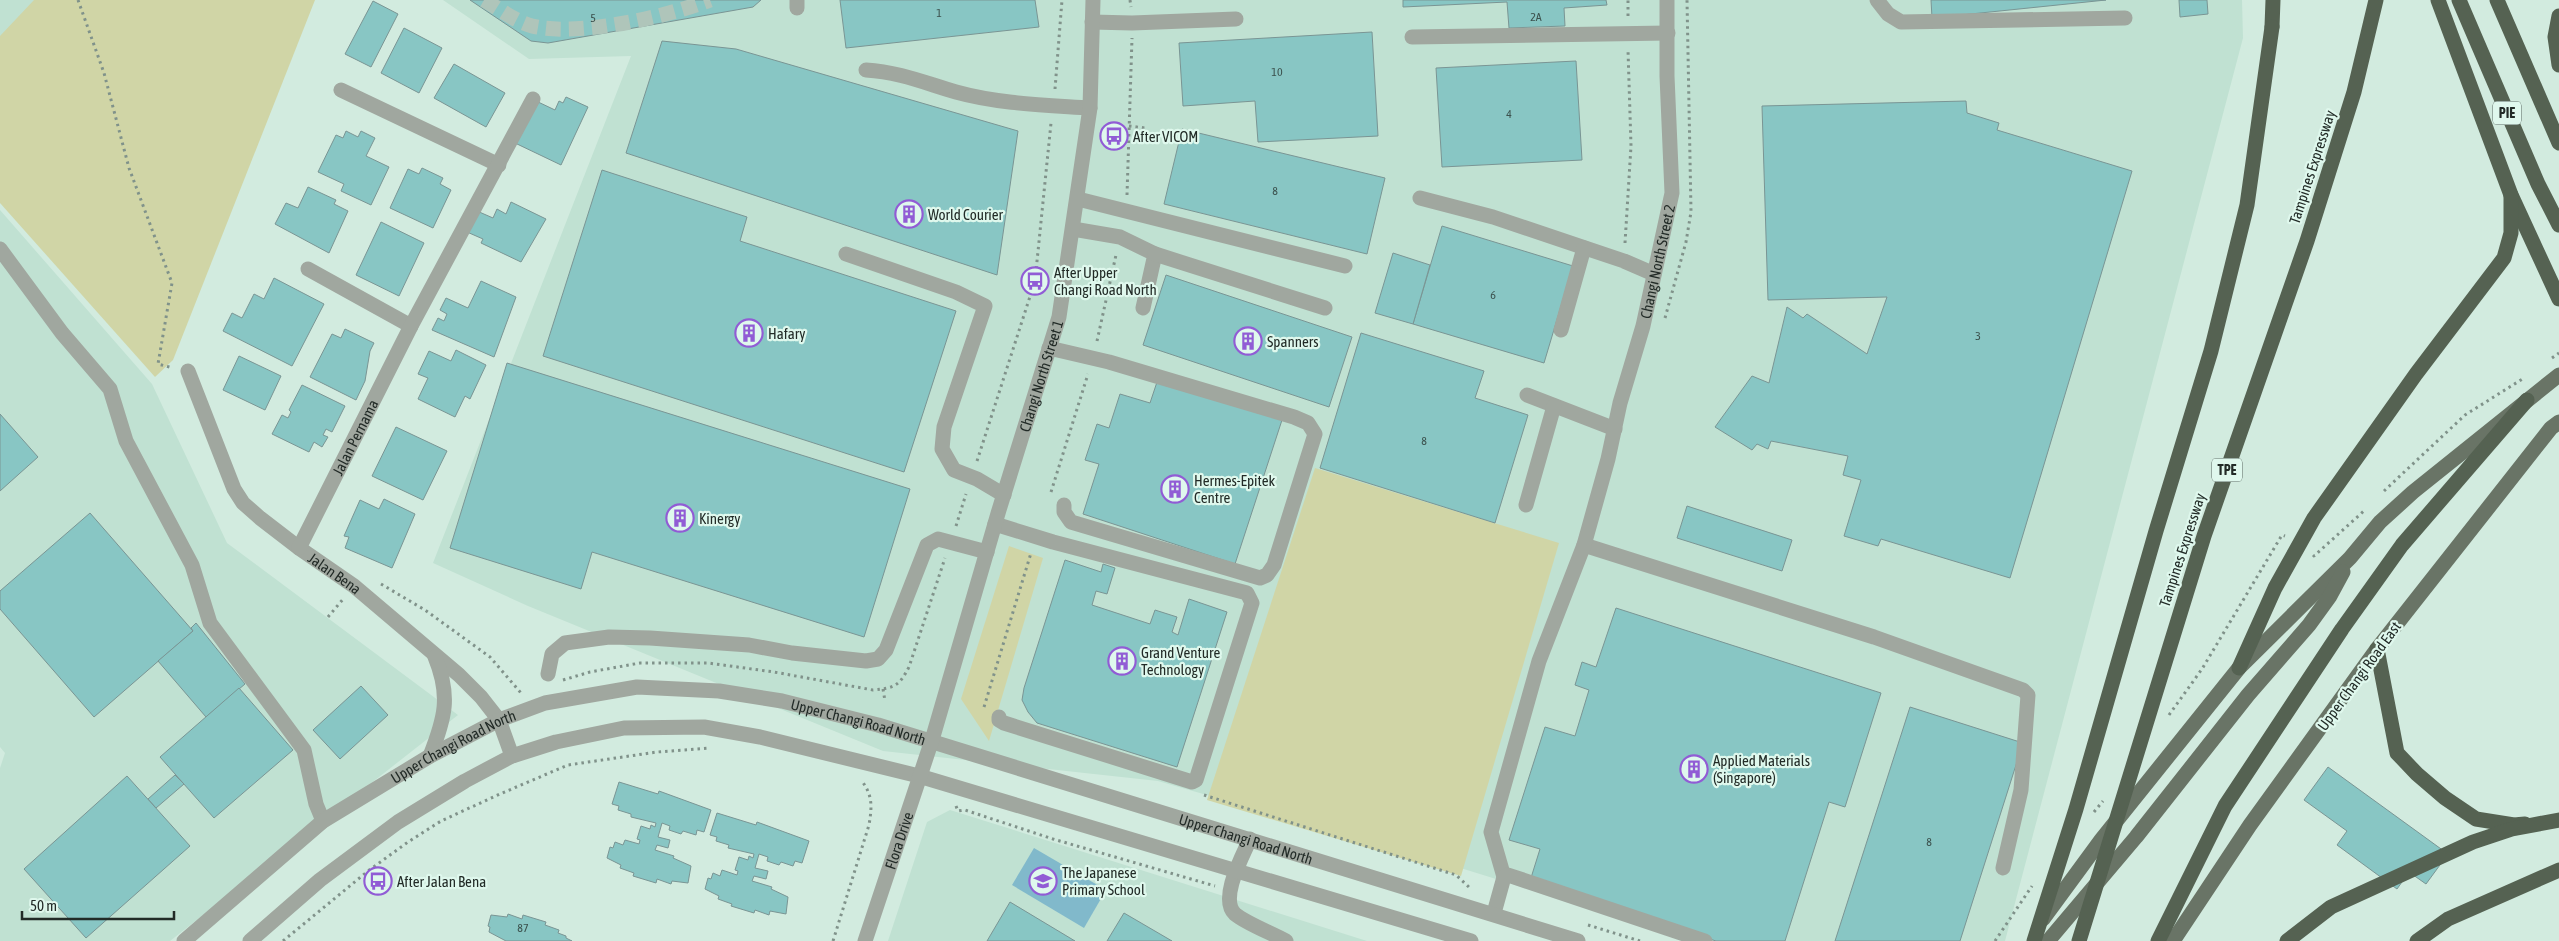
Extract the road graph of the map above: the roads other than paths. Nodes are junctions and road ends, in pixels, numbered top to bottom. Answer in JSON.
{"nodes":[{"id":1,"x":1093,"y":0,"type":"edge"},
{"id":2,"x":1667,"y":0,"type":"edge"},
{"id":3,"x":1877,"y":0,"type":"edge"},
{"id":4,"x":2273,"y":0,"type":"edge"},
{"id":5,"x":2376,"y":0,"type":"edge"},
{"id":6,"x":2438,"y":0,"type":"edge"},
{"id":7,"x":2459,"y":0,"type":"edge"},
{"id":8,"x":2498,"y":0,"type":"edge"},
{"id":9,"x":2559,"y":16,"type":"edge"},
{"id":10,"x":2125,"y":18,"type":"dead end"},
{"id":11,"x":1236,"y":19,"type":"dead end"},
{"id":12,"x":1092,"y":22,"type":"junction"},
{"id":13,"x":1668,"y":33,"type":"junction"},
{"id":14,"x":1412,"y":38,"type":"dead end"},
{"id":15,"x":2559,"y":65,"type":"edge"},
{"id":16,"x":866,"y":70,"type":"dead end"},
{"id":17,"x":341,"y":90,"type":"dead end"},
{"id":18,"x":533,"y":99,"type":"dead end"},
{"id":19,"x":1090,"y":108,"type":"junction"},
{"id":20,"x":2559,"y":143,"type":"edge"},
{"id":21,"x":499,"y":165,"type":"junction"},
{"id":22,"x":2511,"y":195,"type":"junction"},
{"id":23,"x":1420,"y":198,"type":"dead end"},
{"id":24,"x":1078,"y":199,"type":"junction"},
{"id":25,"x":2559,"y":225,"type":"edge"},
{"id":26,"x":1073,"y":228,"type":"junction"},
{"id":27,"x":1584,"y":248,"type":"junction"},
{"id":28,"x":0,"y":249,"type":"edge"},
{"id":29,"x":846,"y":254,"type":"dead end"},
{"id":30,"x":1155,"y":254,"type":"junction"},
{"id":31,"x":1345,"y":266,"type":"dead end"},
{"id":32,"x":308,"y":269,"type":"dead end"},
{"id":33,"x":1654,"y":274,"type":"junction"},
{"id":34,"x":2559,"y":299,"type":"edge"},
{"id":35,"x":1142,"y":308,"type":"dead end"},
{"id":36,"x":1325,"y":308,"type":"dead end"},
{"id":37,"x":411,"y":326,"type":"junction"},
{"id":38,"x":1561,"y":330,"type":"dead end"},
{"id":39,"x":1049,"y":348,"type":"junction"},
{"id":40,"x":188,"y":371,"type":"road end"},
{"id":41,"x":2559,"y":375,"type":"edge"},
{"id":42,"x":1527,"y":395,"type":"dead end"},
{"id":43,"x":2527,"y":400,"type":"junction"},
{"id":44,"x":1554,"y":406,"type":"junction"},
{"id":45,"x":2555,"y":425,"type":"edge"},
{"id":46,"x":1615,"y":429,"type":"junction"},
{"id":47,"x":1004,"y":495,"type":"junction"},
{"id":48,"x":1064,"y":504,"type":"dead end"},
{"id":49,"x":1526,"y":505,"type":"dead end"},
{"id":50,"x":995,"y":524,"type":"junction"},
{"id":51,"x":1584,"y":546,"type":"junction"},
{"id":52,"x":298,"y":548,"type":"junction"},
{"id":53,"x":987,"y":552,"type":"junction"},
{"id":54,"x":2350,"y":558,"type":"junction"},
{"id":55,"x":2377,"y":649,"type":"junction"},
{"id":56,"x":434,"y":654,"type":"junction"},
{"id":57,"x":2239,"y":668,"type":"junction"},
{"id":58,"x":552,"y":678,"type":"road end"},
{"id":59,"x":999,"y":716,"type":"dead end"},
{"id":60,"x":499,"y":720,"type":"junction"},
{"id":61,"x":932,"y":740,"type":"junction"},
{"id":62,"x":430,"y":756,"type":"junction"},
{"id":63,"x":512,"y":756,"type":"junction"},
{"id":64,"x":919,"y":776,"type":"junction"},
{"id":65,"x":2559,"y":819,"type":"edge"},
{"id":66,"x":323,"y":821,"type":"junction"},
{"id":67,"x":1250,"y":839,"type":"junction"},
{"id":68,"x":2003,"y":868,"type":"dead end"},
{"id":69,"x":1236,"y":870,"type":"junction"},
{"id":70,"x":2559,"y":870,"type":"edge"},
{"id":71,"x":1504,"y":877,"type":"junction"},
{"id":72,"x":1494,"y":913,"type":"junction"},
{"id":73,"x":184,"y":941,"type":"edge"},
{"id":74,"x":250,"y":941,"type":"edge"},
{"id":75,"x":864,"y":941,"type":"edge"},
{"id":76,"x":1286,"y":941,"type":"edge"},
{"id":77,"x":1472,"y":941,"type":"edge"},
{"id":78,"x":1578,"y":941,"type":"edge"},
{"id":79,"x":1705,"y":941,"type":"edge"},
{"id":80,"x":2029,"y":941,"type":"edge"},
{"id":81,"x":2034,"y":941,"type":"edge"},
{"id":82,"x":2048,"y":941,"type":"edge"},
{"id":83,"x":2079,"y":941,"type":"edge"},
{"id":84,"x":2158,"y":941,"type":"edge"},
{"id":85,"x":2173,"y":941,"type":"edge"},
{"id":86,"x":2287,"y":941,"type":"edge"},
{"id":87,"x":2417,"y":941,"type":"edge"}],
"edges":[{"from":1,"to":12,"type":"street","name":"Changi North Street 1"},
{"from":2,"to":13,"type":"street","name":"Changi North Street 2"},
{"from":3,"to":10,"type":"street"},
{"from":4,"to":81,"type":"highway","name":"Tampines Expressway","bridge":true},
{"from":5,"to":83,"type":"highway","name":"Tampines Expressway","number":"TPE","bridge":true},
{"from":6,"to":22,"type":"highway"},
{"from":7,"to":25,"type":"highway","number":"PIE"},
{"from":8,"to":20,"type":"highway","number":"PIE"},
{"from":9,"to":15,"type":"highway"},
{"from":11,"to":12,"type":"street"},
{"from":12,"to":19,"type":"street","name":"Changi North Street 1"},
{"from":13,"to":14,"type":"street"},
{"from":13,"to":33,"type":"street","name":"Changi North Street 2"},
{"from":16,"to":19,"type":"street"},
{"from":17,"to":21,"type":"street"},
{"from":18,"to":21,"type":"street","name":"Jalan Pernama"},
{"from":19,"to":24,"type":"street","name":"Changi North Street 1"},
{"from":21,"to":37,"type":"street","name":"Jalan Pernama"},
{"from":22,"to":34,"type":"highway"},
{"from":22,"to":57,"type":"highway"},
{"from":23,"to":27,"type":"street"},
{"from":24,"to":26,"type":"street","name":"Changi North Street 1"},
{"from":24,"to":31,"type":"street"},
{"from":26,"to":30,"type":"street"},
{"from":26,"to":39,"type":"street","name":"Changi North Street 1"},
{"from":27,"to":33,"type":"street"},
{"from":27,"to":38,"type":"street"},
{"from":28,"to":66,"type":"street"},
{"from":29,"to":47,"type":"street"},
{"from":30,"to":35,"type":"street"},
{"from":30,"to":36,"type":"street"},
{"from":32,"to":37,"type":"street"},
{"from":33,"to":46,"type":"street","name":"Changi North Street 2"},
{"from":37,"to":52,"type":"street","name":"Jalan Pernama"},
{"from":39,"to":47,"type":"street","name":"Changi North Street 1"},
{"from":39,"to":48,"type":"street"},
{"from":40,"to":52,"type":"street","name":"Jalan Bena"},
{"from":41,"to":43,"type":"main road"},
{"from":42,"to":44,"type":"street"},
{"from":43,"to":54,"type":"main road"},
{"from":43,"to":84,"type":"highway"},
{"from":44,"to":46,"type":"street"},
{"from":44,"to":49,"type":"street"},
{"from":45,"to":55,"type":"main road","name":"Upper Changi Road East"},
{"from":46,"to":51,"type":"street","name":"Changi North Street 2"},
{"from":47,"to":50,"type":"street","name":"Changi North Street 1"},
{"from":50,"to":53,"type":"street","name":"Changi North Street 1"},
{"from":50,"to":59,"type":"street"},
{"from":51,"to":68,"type":"street"},
{"from":51,"to":71,"type":"street","name":"Changi North Street 2"},
{"from":52,"to":56,"type":"street","name":"Jalan Bena"},
{"from":53,"to":58,"type":"street"},
{"from":53,"to":61,"type":"street","name":"Changi North Street 1"},
{"from":54,"to":57,"type":"main road"},
{"from":54,"to":82,"type":"main road"},
{"from":55,"to":65,"type":"highway"},
{"from":55,"to":85,"type":"main road","name":"Upper Changi Road East"},
{"from":56,"to":60,"type":"street","name":"Jalan Bena"},
{"from":56,"to":62,"type":"street"},
{"from":57,"to":80,"type":"main road"},
{"from":60,"to":61,"type":"street","name":"Upper Changi Road North"},
{"from":60,"to":62,"type":"street","name":"Upper Changi Road North"},
{"from":60,"to":63,"type":"street","name":"Jalan Bena"},
{"from":61,"to":64,"type":"street","name":"Flora Drive"},
{"from":61,"to":67,"type":"street","name":"Upper Changi Road North"},
{"from":62,"to":66,"type":"street","name":"Upper Changi Road North"},
{"from":63,"to":64,"type":"street"},
{"from":63,"to":74,"type":"street"},
{"from":64,"to":69,"type":"street"},
{"from":64,"to":75,"type":"street","name":"Flora Drive"},
{"from":65,"to":86,"type":"highway","bridge":true},
{"from":66,"to":73,"type":"street","name":"Upper Changi Road North"},
{"from":67,"to":69,"type":"street"},
{"from":67,"to":72,"type":"street","name":"Upper Changi Road North"},
{"from":69,"to":76,"type":"street"},
{"from":69,"to":77,"type":"street"},
{"from":70,"to":87,"type":"highway"},
{"from":71,"to":72,"type":"street"},
{"from":71,"to":79,"type":"street"},
{"from":72,"to":78,"type":"street","name":"Upper Changi Road North"}]}
